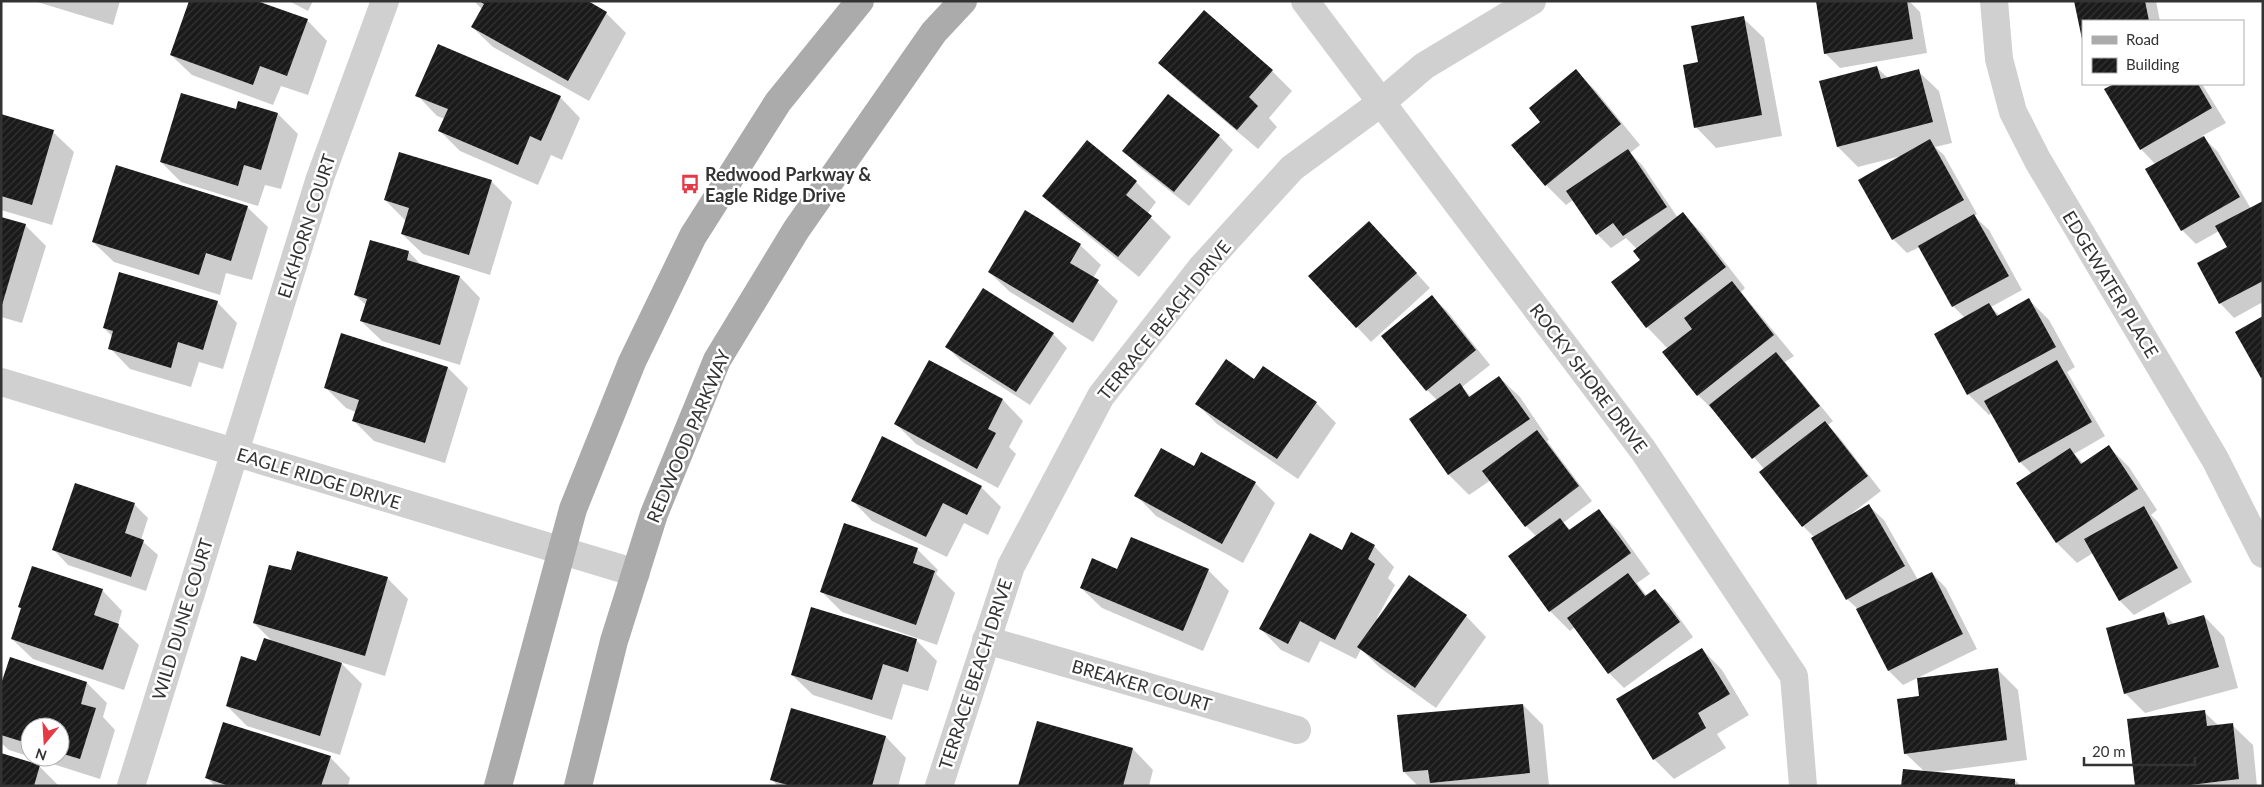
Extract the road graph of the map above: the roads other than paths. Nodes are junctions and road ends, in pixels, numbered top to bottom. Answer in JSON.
{"nodes":[{"id":1,"x":385,"y":1,"type":"edge"},
{"id":2,"x":860,"y":1,"type":"edge"},
{"id":3,"x":963,"y":1,"type":"edge"},
{"id":4,"x":1305,"y":1,"type":"edge"},
{"id":5,"x":1532,"y":1,"type":"edge"},
{"id":6,"x":1994,"y":1,"type":"edge"},
{"id":7,"x":1382,"y":102,"type":"junction"},
{"id":8,"x":1,"y":382,"type":"edge"},
{"id":9,"x":234,"y":453,"type":"junction"},
{"id":10,"x":561,"y":551,"type":"junction"},
{"id":11,"x":2263,"y":554,"type":"edge"},
{"id":12,"x":636,"y":573,"type":"junction"},
{"id":13,"x":986,"y":640,"type":"junction"},
{"id":14,"x":1297,"y":730,"type":"dead end"},
{"id":15,"x":130,"y":786,"type":"edge"},
{"id":16,"x":498,"y":786,"type":"edge"},
{"id":17,"x":578,"y":786,"type":"edge"},
{"id":18,"x":939,"y":786,"type":"edge"},
{"id":19,"x":1803,"y":786,"type":"edge"}],
"edges":[{"from":1,"to":9,"type":"street","name":"ELKHORN COURT"},
{"from":2,"to":10,"type":"main road"},
{"from":3,"to":12,"type":"main road","name":"REDWOOD PARKWAY"},
{"from":4,"to":7,"type":"street","name":"ROCKY SHORE DRIVE"},
{"from":5,"to":7,"type":"street","name":"TERRACE BEACH DRIVE"},
{"from":6,"to":11,"type":"street","name":"EDGEWATER PLACE"},
{"from":7,"to":13,"type":"street","name":"TERRACE BEACH DRIVE"},
{"from":7,"to":19,"type":"street","name":"ROCKY SHORE DRIVE"},
{"from":8,"to":9,"type":"street","name":"EAGLE RIDGE DRIVE"},
{"from":9,"to":10,"type":"street","name":"EAGLE RIDGE DRIVE"},
{"from":9,"to":15,"type":"street","name":"WILD DUNE COURT"},
{"from":10,"to":12,"type":"street","name":"EAGLE RIDGE DRIVE"},
{"from":10,"to":16,"type":"main road"},
{"from":12,"to":17,"type":"main road","name":"REDWOOD PARKWAY"},
{"from":13,"to":14,"type":"street","name":"BREAKER COURT"},
{"from":13,"to":18,"type":"street","name":"TERRACE BEACH DRIVE"}]}
